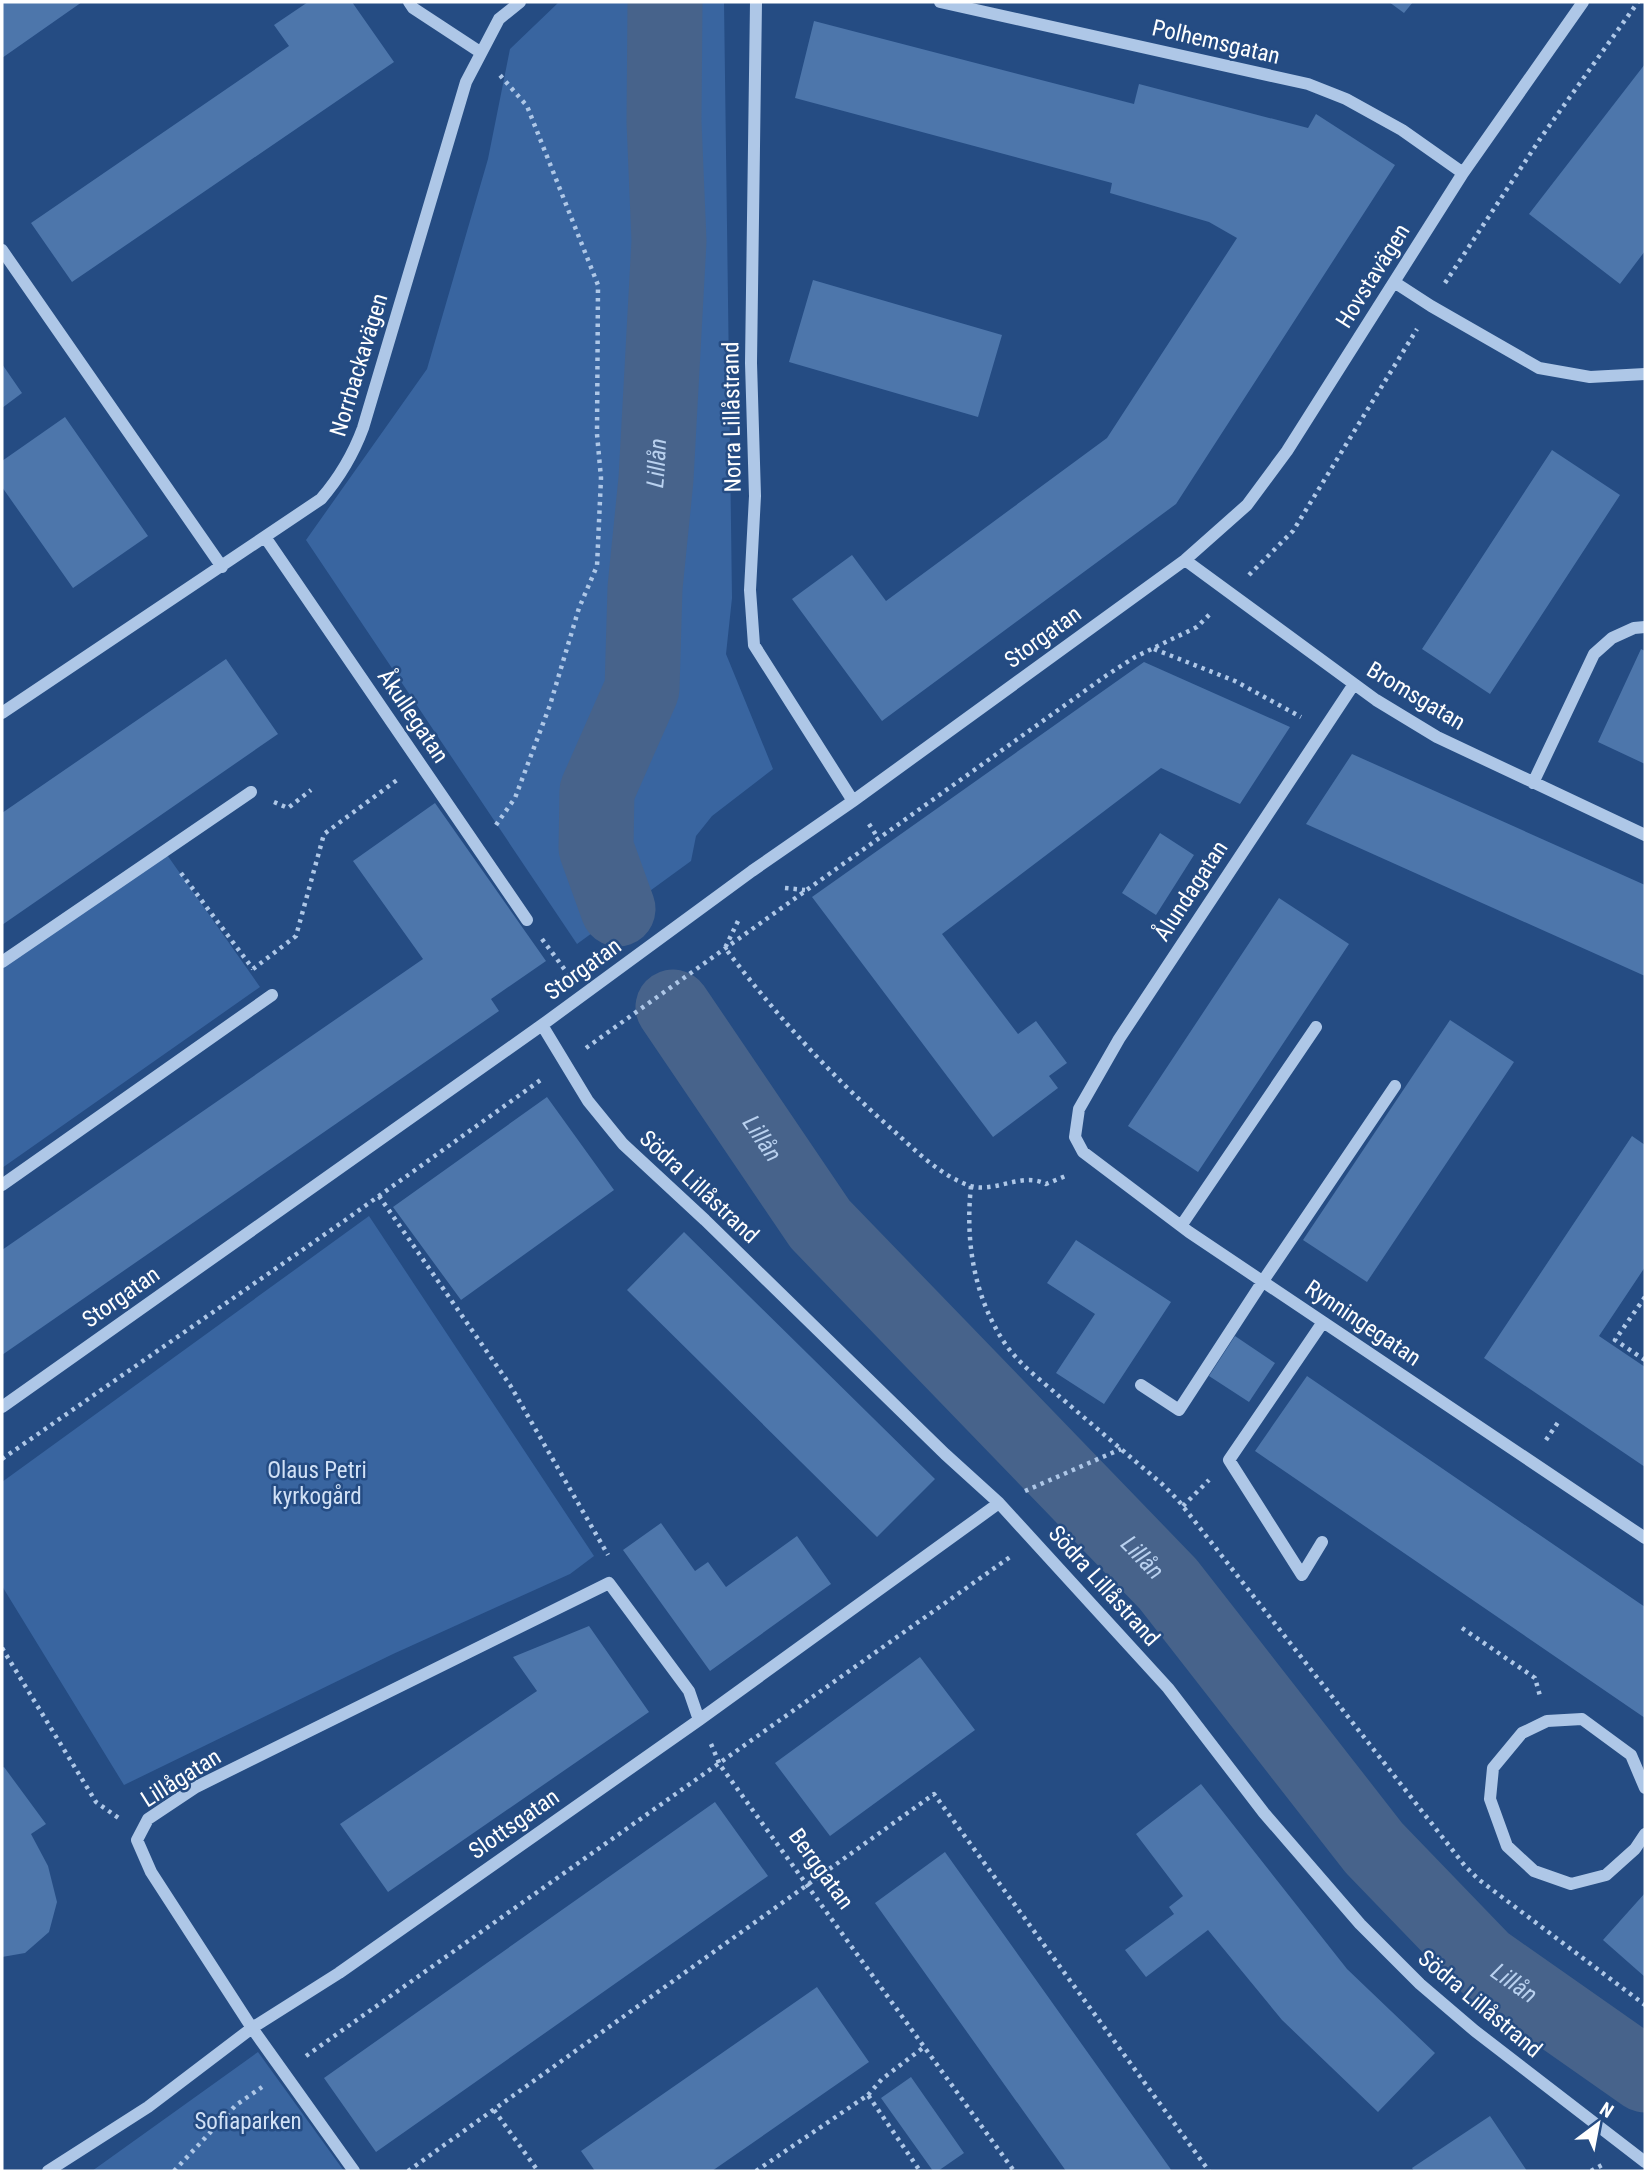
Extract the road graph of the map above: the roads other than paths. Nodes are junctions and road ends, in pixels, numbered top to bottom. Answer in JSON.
{"nodes":[{"id":1,"x":409,"y":2,"type":"edge"},
{"id":2,"x":520,"y":2,"type":"edge"},
{"id":3,"x":756,"y":2,"type":"edge"},
{"id":4,"x":940,"y":2,"type":"edge"},
{"id":5,"x":1583,"y":2,"type":"edge"},
{"id":6,"x":480,"y":52,"type":"junction"},
{"id":7,"x":1463,"y":173,"type":"junction"},
{"id":8,"x":2,"y":250,"type":"edge"},
{"id":9,"x":1395,"y":282,"type":"junction"},
{"id":10,"x":1645,"y":374,"type":"edge"},
{"id":11,"x":265,"y":537,"type":"junction"},
{"id":12,"x":1185,"y":560,"type":"junction"},
{"id":13,"x":222,"y":567,"type":"junction"},
{"id":14,"x":1645,"y":627,"type":"edge"},
{"id":15,"x":1354,"y":684,"type":"junction"},
{"id":16,"x":2,"y":713,"type":"edge"},
{"id":17,"x":1533,"y":783,"type":"junction"},
{"id":18,"x":251,"y":792,"type":"dead end"},
{"id":19,"x":853,"y":801,"type":"junction"},
{"id":20,"x":1645,"y":835,"type":"edge"},
{"id":21,"x":527,"y":920,"type":"road end"},
{"id":22,"x":2,"y":961,"type":"edge"},
{"id":23,"x":272,"y":995,"type":"road end"},
{"id":24,"x":542,"y":1025,"type":"junction"},
{"id":25,"x":1316,"y":1027,"type":"dead end"},
{"id":26,"x":1395,"y":1086,"type":"dead end"},
{"id":27,"x":1076,"y":1128,"type":"joint"},
{"id":28,"x":2,"y":1185,"type":"edge"},
{"id":29,"x":1181,"y":1226,"type":"junction"},
{"id":30,"x":1263,"y":1281,"type":"junction"},
{"id":31,"x":1322,"y":1322,"type":"junction"},
{"id":32,"x":1140,"y":1385,"type":"dead end"},
{"id":33,"x":2,"y":1407,"type":"edge"},
{"id":34,"x":999,"y":1503,"type":"junction"},
{"id":35,"x":1645,"y":1538,"type":"edge"},
{"id":36,"x":1322,"y":1542,"type":"dead end"},
{"id":37,"x":699,"y":1720,"type":"junction"},
{"id":38,"x":1645,"y":1788,"type":"edge"},
{"id":39,"x":1645,"y":1834,"type":"edge"},
{"id":40,"x":252,"y":2028,"type":"junction"},
{"id":41,"x":1645,"y":2162,"type":"edge"},
{"id":42,"x":48,"y":2171,"type":"edge"},
{"id":43,"x":354,"y":2171,"type":"edge"}],
"edges":[{"from":1,"to":6,"type":"street"},
{"from":2,"to":6,"type":"street","name":"Norrbackavägen"},
{"from":3,"to":19,"type":"street","name":"Norra Lillåstrand"},
{"from":4,"to":7,"type":"street","name":"Polhemsgatan"},
{"from":5,"to":7,"type":"street","name":"Hovstavägen"},
{"from":6,"to":11,"type":"street","name":"Norrbackavägen"},
{"from":7,"to":9,"type":"street","name":"Hovstavägen"},
{"from":8,"to":13,"type":"street"},
{"from":9,"to":10,"type":"street"},
{"from":9,"to":12,"type":"street","name":"Hovstavägen"},
{"from":11,"to":13,"type":"street","name":"Norrbackavägen"},
{"from":11,"to":21,"type":"street","name":"Åkullegatan"},
{"from":12,"to":15,"type":"street","name":"Bromsgatan"},
{"from":12,"to":19,"type":"street","name":"Storgatan"},
{"from":13,"to":16,"type":"street","name":"Norrbackavägen"},
{"from":14,"to":17,"type":"street"},
{"from":15,"to":17,"type":"street","name":"Bromsgatan"},
{"from":15,"to":27,"type":"street","name":"Ålundagatan"},
{"from":17,"to":20,"type":"street","name":"Bromsgatan"},
{"from":18,"to":22,"type":"street"},
{"from":19,"to":24,"type":"street","name":"Storgatan"},
{"from":23,"to":28,"type":"street"},
{"from":24,"to":33,"type":"street","name":"Storgatan"},
{"from":24,"to":34,"type":"street","name":"Södra Lillåstrand"},
{"from":25,"to":29,"type":"street"},
{"from":26,"to":30,"type":"street"},
{"from":27,"to":29,"type":"street","name":"Rynningegatan"},
{"from":29,"to":30,"type":"street","name":"Rynningegatan"},
{"from":30,"to":31,"type":"street","name":"Rynningegatan"},
{"from":30,"to":32,"type":"street"},
{"from":31,"to":35,"type":"street","name":"Rynningegatan"},
{"from":31,"to":36,"type":"street"},
{"from":34,"to":37,"type":"street","name":"Slottsgatan"},
{"from":34,"to":41,"type":"street","name":"Södra Lillåstrand"},
{"from":37,"to":40,"type":"street","name":"Slottsgatan"},
{"from":37,"to":40,"type":"street","name":"Lillågatan"},
{"from":38,"to":39,"type":"street"},
{"from":40,"to":42,"type":"street","name":"Slottsgatan"},
{"from":40,"to":43,"type":"street","name":"Lillågatan"}]}
